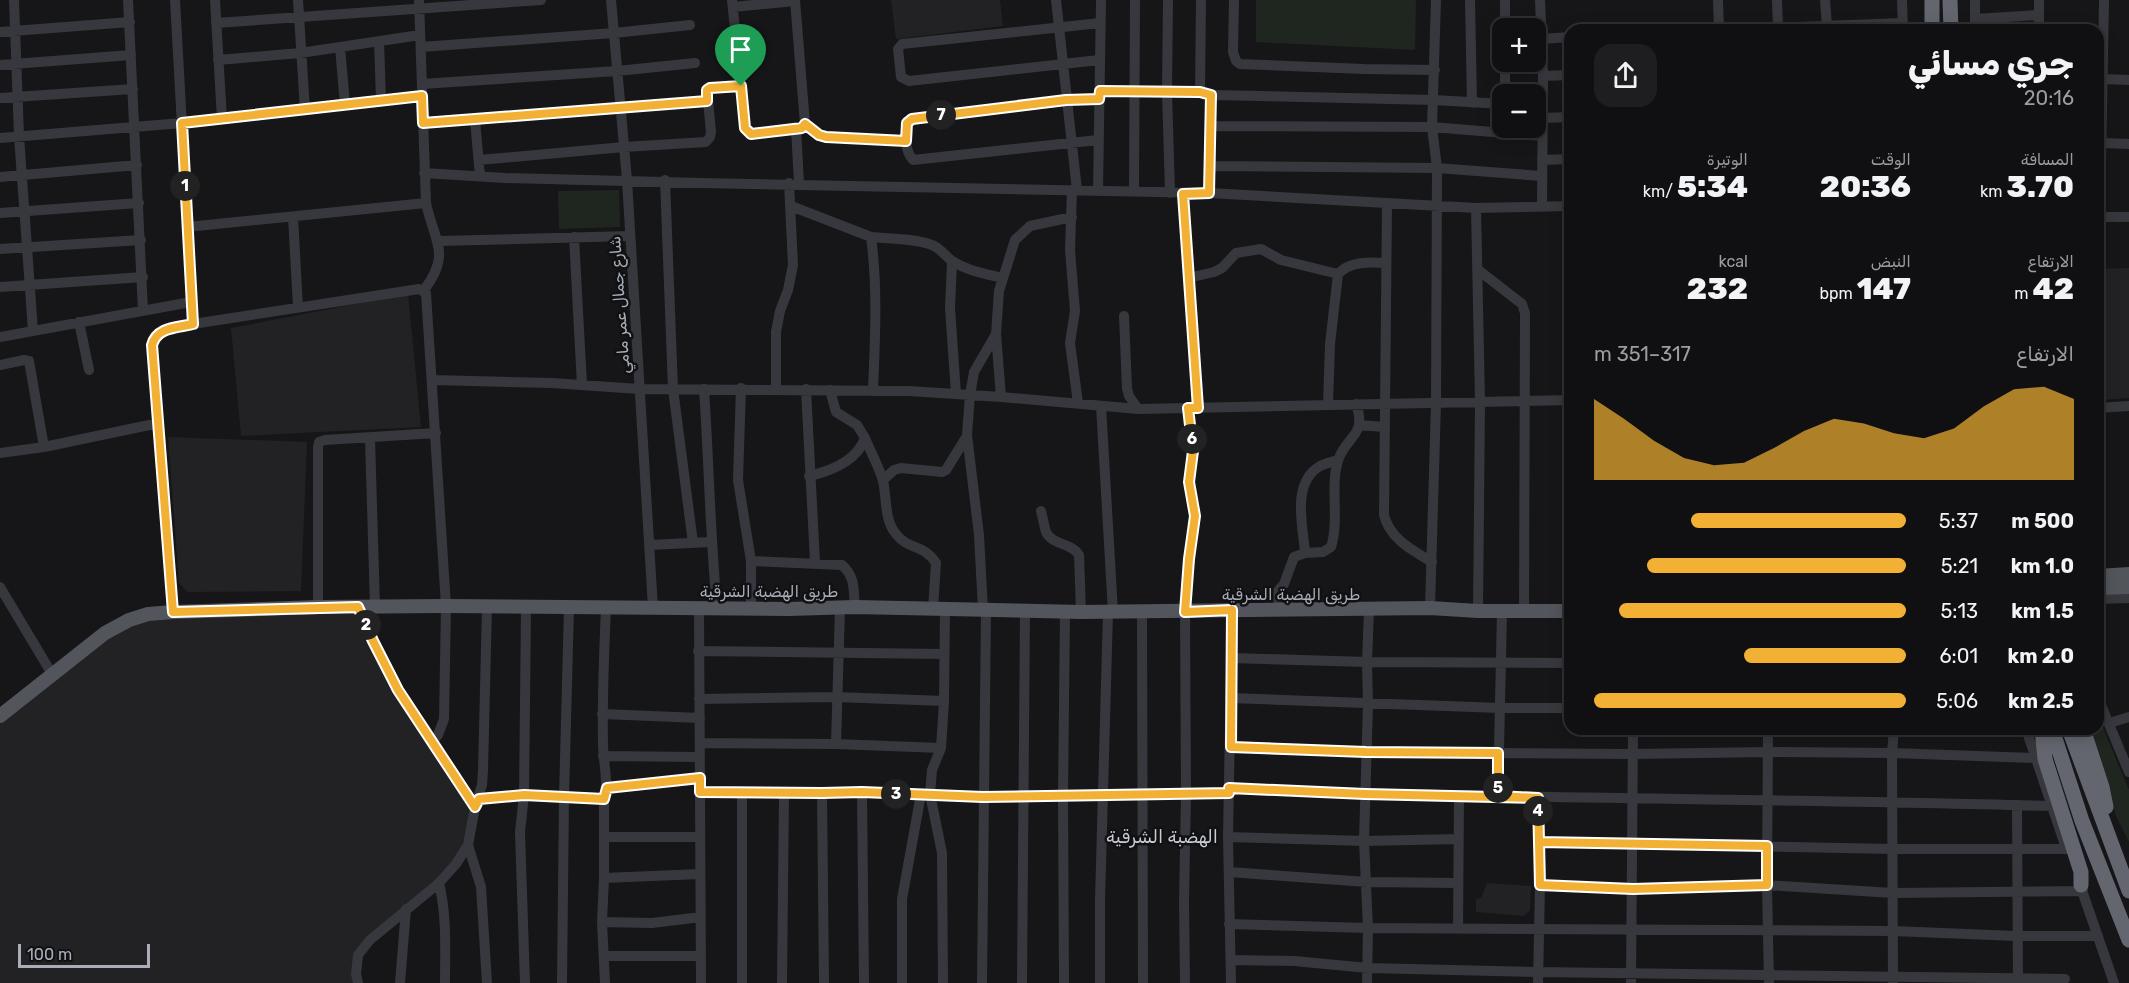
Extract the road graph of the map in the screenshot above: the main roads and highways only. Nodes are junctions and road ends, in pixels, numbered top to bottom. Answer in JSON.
{"nodes":[{"id":1,"x":1932,"y":0,"type":"edge"},
{"id":2,"x":1950,"y":0,"type":"edge"},
{"id":3,"x":1932,"y":24,"type":"edge"},
{"id":4,"x":1950,"y":24,"type":"edge"},
{"id":5,"x":2129,"y":574,"type":"edge"},
{"id":6,"x":2104,"y":576,"type":"edge"},
{"id":7,"x":2129,"y":587,"type":"edge"},
{"id":8,"x":2104,"y":588,"type":"edge"},
{"id":9,"x":1564,"y":611,"type":"edge"},
{"id":10,"x":0,"y":716,"type":"edge"},
{"id":11,"x":2043,"y":735,"type":"edge"},
{"id":12,"x":2054,"y":735,"type":"edge"},
{"id":13,"x":2071,"y":735,"type":"edge"},
{"id":14,"x":2086,"y":735,"type":"edge"},
{"id":15,"x":2113,"y":848,"type":"junction"},
{"id":16,"x":2082,"y":888,"type":"road end"},
{"id":17,"x":2129,"y":891,"type":"edge"},
{"id":18,"x":2129,"y":940,"type":"edge"}],
"edges":[{"from":1,"to":3,"type":"highway"},
{"from":2,"to":4,"type":"highway"},
{"from":5,"to":6,"type":"main road"},
{"from":7,"to":8,"type":"main road"},
{"from":9,"to":10,"type":"main road","name":"طريق الهضبة الشرقية"},
{"from":11,"to":16,"type":"highway"},
{"from":12,"to":18,"type":"highway"},
{"from":13,"to":15,"type":"highway"},
{"from":14,"to":15,"type":"highway"},
{"from":15,"to":17,"type":"highway"}]}
